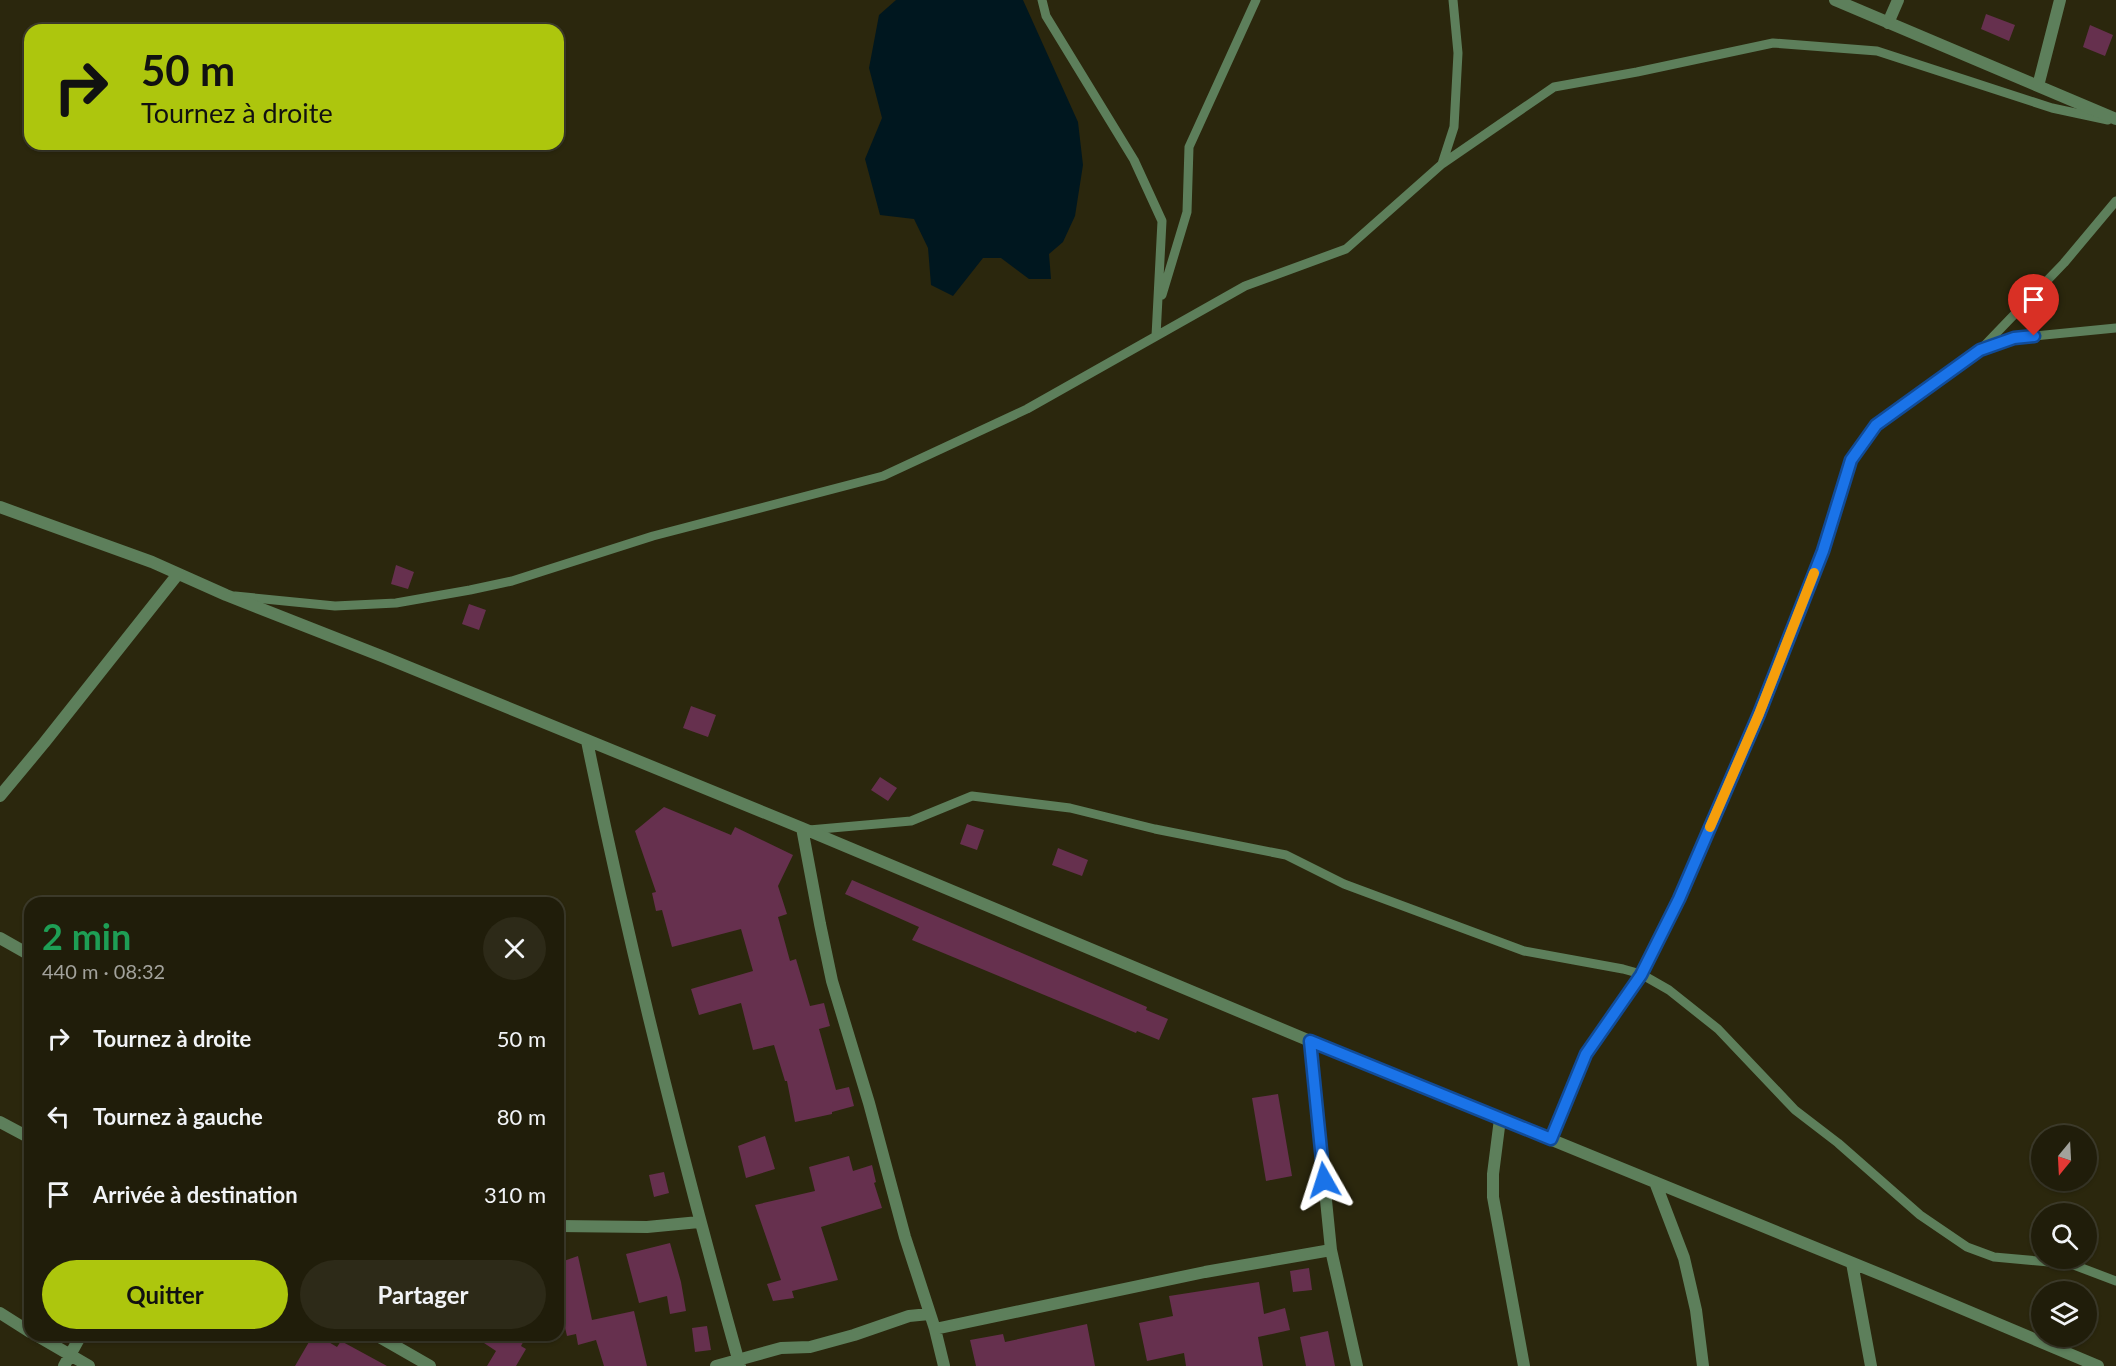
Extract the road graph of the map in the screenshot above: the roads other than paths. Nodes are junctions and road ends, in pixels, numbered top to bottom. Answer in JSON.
{"nodes":[{"id":1,"x":1042,"y":0,"type":"edge"},
{"id":2,"x":1256,"y":0,"type":"edge"},
{"id":3,"x":1454,"y":0,"type":"edge"},
{"id":4,"x":1835,"y":0,"type":"edge"},
{"id":5,"x":1898,"y":0,"type":"edge"},
{"id":6,"x":2060,"y":0,"type":"edge"},
{"id":7,"x":1888,"y":22,"type":"junction"},
{"id":8,"x":2038,"y":86,"type":"junction"},
{"id":9,"x":2116,"y":120,"type":"edge"},
{"id":10,"x":1442,"y":164,"type":"junction"},
{"id":11,"x":2116,"y":201,"type":"edge"},
{"id":12,"x":1157,"y":310,"type":"junction"},
{"id":13,"x":2116,"y":328,"type":"edge"},
{"id":14,"x":1156,"y":336,"type":"junction"},
{"id":15,"x":1980,"y":350,"type":"junction"},
{"id":16,"x":2,"y":512,"type":"edge"},
{"id":17,"x":178,"y":574,"type":"junction"},
{"id":18,"x":226,"y":595,"type":"junction"},
{"id":19,"x":587,"y":741,"type":"junction"},
{"id":20,"x":0,"y":796,"type":"edge"},
{"id":21,"x":805,"y":829,"type":"junction"},
{"id":22,"x":0,"y":938,"type":"edge"},
{"id":23,"x":24,"y":952,"type":"edge"},
{"id":24,"x":1641,"y":975,"type":"junction"},
{"id":25,"x":1310,"y":1041,"type":"junction"},
{"id":26,"x":1500,"y":1119,"type":"junction"},
{"id":27,"x":0,"y":1122,"type":"edge"},
{"id":28,"x":24,"y":1135,"type":"edge"},
{"id":29,"x":1551,"y":1139,"type":"junction"},
{"id":30,"x":1655,"y":1182,"type":"junction"},
{"id":31,"x":699,"y":1222,"type":"junction"},
{"id":32,"x":564,"y":1226,"type":"edge"},
{"id":33,"x":1331,"y":1250,"type":"junction"},
{"id":34,"x":1852,"y":1263,"type":"junction"},
{"id":35,"x":2116,"y":1281,"type":"edge"},
{"id":36,"x":0,"y":1313,"type":"edge"},
{"id":37,"x":929,"y":1314,"type":"junction"},
{"id":38,"x":24,"y":1328,"type":"edge"},
{"id":39,"x":935,"y":1329,"type":"junction"},
{"id":40,"x":43,"y":1341,"type":"edge"},
{"id":41,"x":78,"y":1341,"type":"edge"},
{"id":42,"x":386,"y":1341,"type":"edge"},
{"id":43,"x":67,"y":1361,"type":"edge"},
{"id":44,"x":739,"y":1363,"type":"edge"},
{"id":45,"x":89,"y":1366,"type":"edge"},
{"id":46,"x":430,"y":1366,"type":"edge"},
{"id":47,"x":716,"y":1366,"type":"edge"},
{"id":48,"x":944,"y":1366,"type":"edge"},
{"id":49,"x":1357,"y":1366,"type":"edge"},
{"id":50,"x":1524,"y":1366,"type":"edge"},
{"id":51,"x":1703,"y":1366,"type":"edge"},
{"id":52,"x":1871,"y":1366,"type":"edge"},
{"id":53,"x":2098,"y":1366,"type":"edge"}],
"edges":[{"from":1,"to":12,"type":"lane"},
{"from":2,"to":12,"type":"lane"},
{"from":3,"to":10,"type":"lane"},
{"from":4,"to":7,"type":"street"},
{"from":5,"to":7,"type":"street"},
{"from":6,"to":8,"type":"street"},
{"from":7,"to":8,"type":"street"},
{"from":8,"to":9,"type":"street"},
{"from":9,"to":10,"type":"lane"},
{"from":10,"to":14,"type":"lane"},
{"from":11,"to":15,"type":"lane"},
{"from":12,"to":14,"type":"lane"},
{"from":13,"to":15,"type":"lane"},
{"from":14,"to":18,"type":"lane"},
{"from":15,"to":24,"type":"lane"},
{"from":16,"to":17,"type":"street"},
{"from":17,"to":18,"type":"street"},
{"from":17,"to":20,"type":"street"},
{"from":18,"to":19,"type":"street"},
{"from":19,"to":21,"type":"street"},
{"from":19,"to":31,"type":"street"},
{"from":21,"to":24,"type":"lane"},
{"from":21,"to":25,"type":"street"},
{"from":21,"to":37,"type":"street"},
{"from":22,"to":23,"type":"street"},
{"from":24,"to":29,"type":"lane"},
{"from":24,"to":35,"type":"lane"},
{"from":25,"to":26,"type":"street"},
{"from":25,"to":33,"type":"street"},
{"from":26,"to":29,"type":"street"},
{"from":26,"to":50,"type":"street"},
{"from":27,"to":28,"type":"street"},
{"from":29,"to":30,"type":"street"},
{"from":30,"to":34,"type":"street"},
{"from":30,"to":51,"type":"street"},
{"from":31,"to":32,"type":"street"},
{"from":31,"to":44,"type":"street"},
{"from":33,"to":39,"type":"street"},
{"from":33,"to":49,"type":"street"},
{"from":34,"to":52,"type":"street"},
{"from":34,"to":53,"type":"street"},
{"from":36,"to":38,"type":"street"},
{"from":37,"to":39,"type":"street"},
{"from":37,"to":44,"type":"street"},
{"from":39,"to":48,"type":"street"},
{"from":40,"to":43,"type":"street"},
{"from":41,"to":43,"type":"street"},
{"from":42,"to":46,"type":"street"},
{"from":43,"to":45,"type":"street"},
{"from":44,"to":47,"type":"street"}]}
